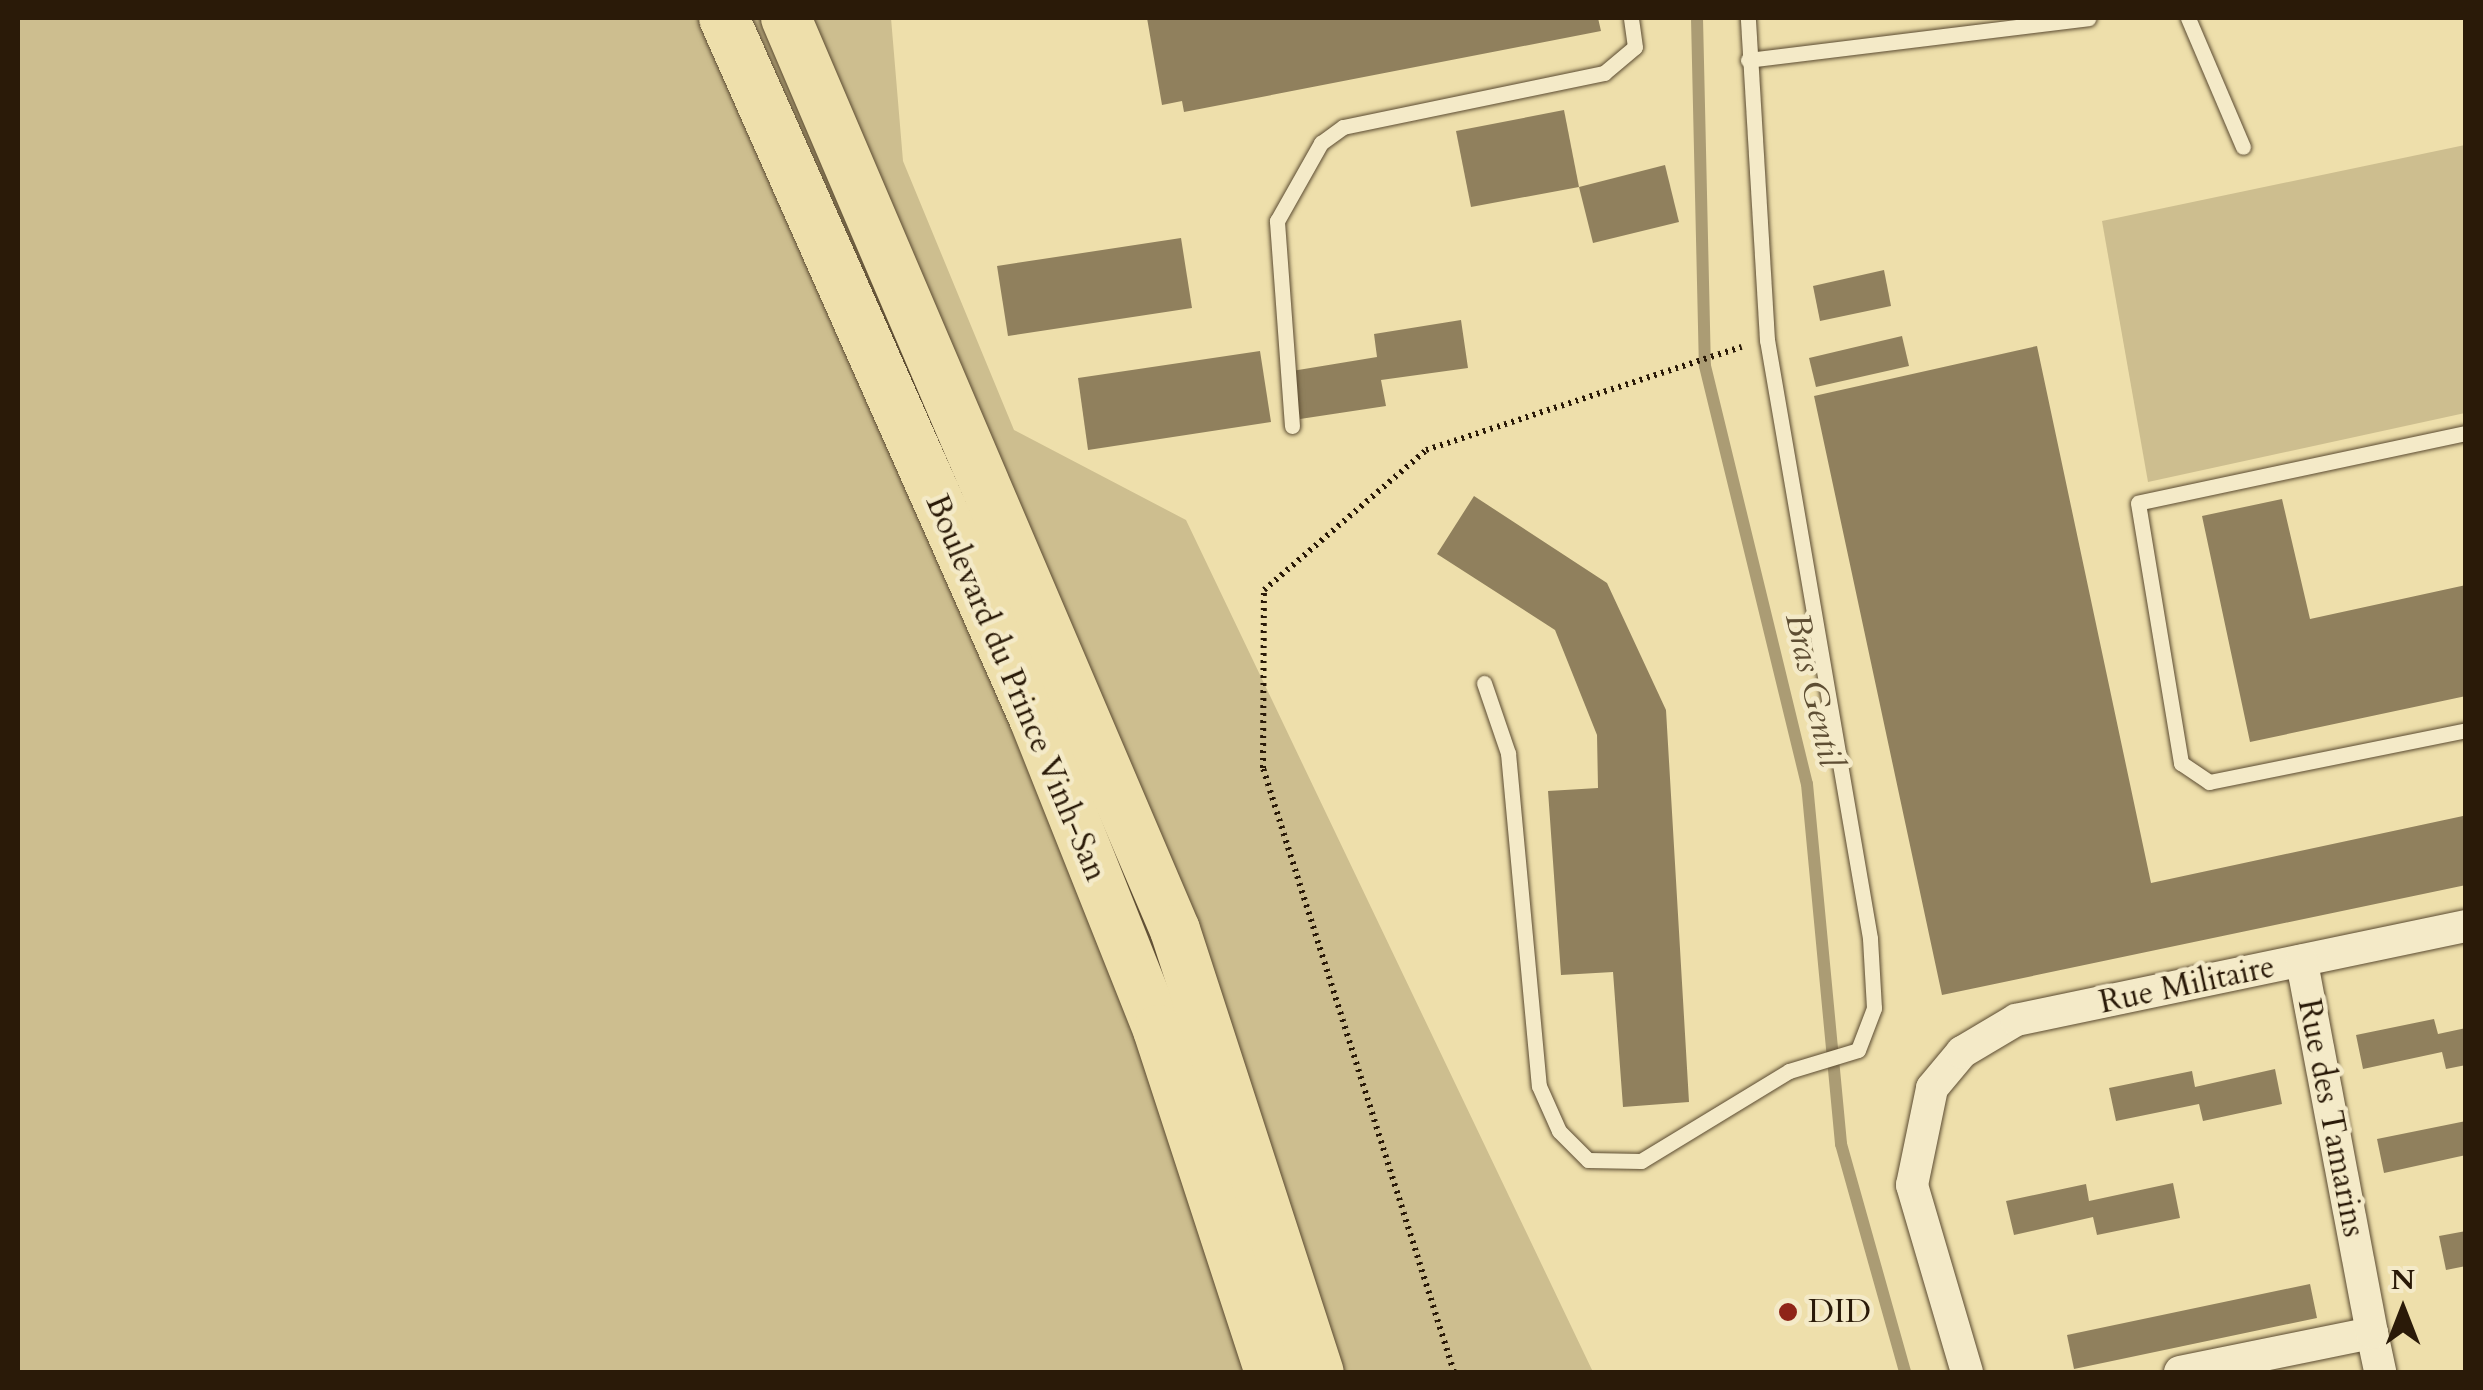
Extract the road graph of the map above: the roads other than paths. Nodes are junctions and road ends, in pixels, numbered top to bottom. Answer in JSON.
{"nodes":[{"id":1,"x":724,"y":18,"type":"edge"},
{"id":2,"x":786,"y":18,"type":"edge"},
{"id":3,"x":1630,"y":18,"type":"edge"},
{"id":4,"x":1748,"y":18,"type":"edge"},
{"id":5,"x":2088,"y":18,"type":"edge"},
{"id":6,"x":2188,"y":18,"type":"edge"},
{"id":7,"x":1748,"y":60,"type":"junction"},
{"id":8,"x":2243,"y":146,"type":"dead end"},
{"id":9,"x":1292,"y":426,"type":"dead end"},
{"id":10,"x":2466,"y":433,"type":"edge"},
{"id":11,"x":1484,"y":683,"type":"dead end"},
{"id":12,"x":2466,"y":730,"type":"edge"},
{"id":13,"x":2466,"y":926,"type":"edge"},
{"id":14,"x":2302,"y":962,"type":"junction"},
{"id":15,"x":2372,"y":1333,"type":"junction"},
{"id":16,"x":1270,"y":1372,"type":"edge"},
{"id":17,"x":1319,"y":1372,"type":"edge"},
{"id":18,"x":1968,"y":1372,"type":"edge"},
{"id":19,"x":2180,"y":1372,"type":"edge"},
{"id":20,"x":2380,"y":1372,"type":"edge"}],
"edges":[{"from":1,"to":16,"type":"main road","name":"Boulevard du Prince Vinh-San"},
{"from":2,"to":17,"type":"main road","name":"Boulevard du Prince Vinh-San"},
{"from":3,"to":9,"type":"lane"},
{"from":4,"to":7,"type":"lane"},
{"from":5,"to":7,"type":"lane"},
{"from":6,"to":8,"type":"lane"},
{"from":7,"to":11,"type":"lane"},
{"from":10,"to":12,"type":"lane"},
{"from":13,"to":14,"type":"street","name":"Rue Militaire"},
{"from":14,"to":15,"type":"street","name":"Rue des Tamarins"},
{"from":14,"to":18,"type":"street","name":"Rue Militaire"},
{"from":15,"to":19,"type":"street"},
{"from":15,"to":20,"type":"street","name":"Rue des Tamarins"}]}
